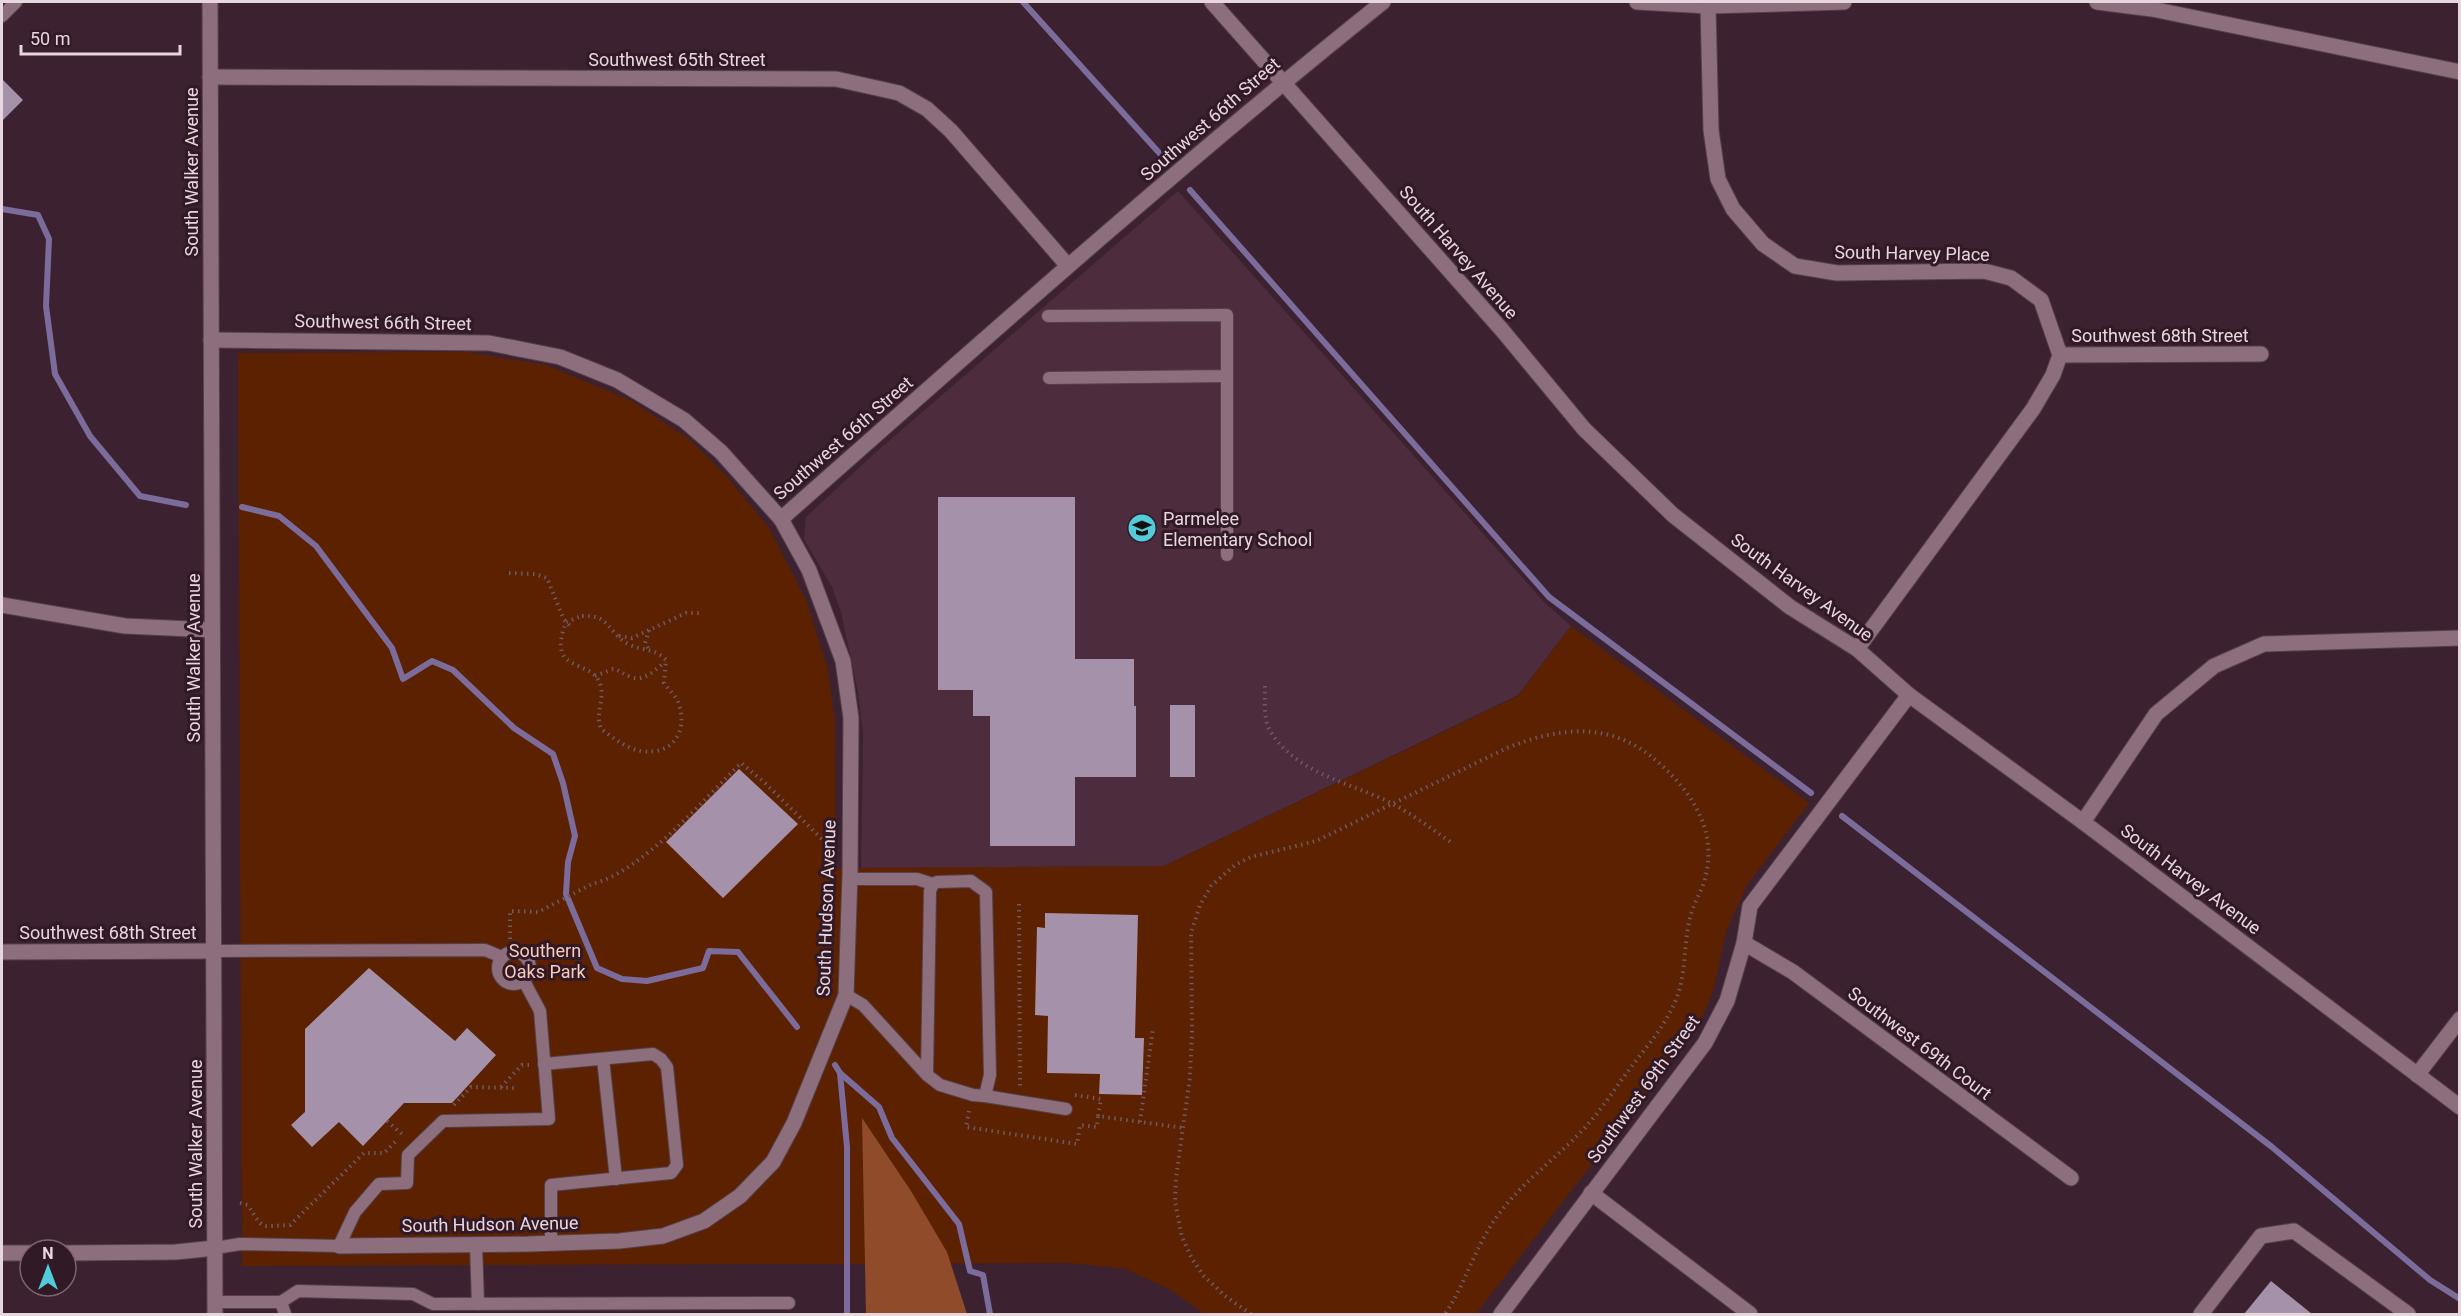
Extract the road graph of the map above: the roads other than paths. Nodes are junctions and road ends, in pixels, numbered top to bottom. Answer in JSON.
{"nodes":[{"id":1,"x":16,"y":2,"type":"edge"},
{"id":2,"x":210,"y":2,"type":"edge"},
{"id":3,"x":1212,"y":2,"type":"edge"},
{"id":4,"x":1383,"y":2,"type":"edge"},
{"id":5,"x":1637,"y":2,"type":"edge"},
{"id":6,"x":1844,"y":2,"type":"edge"},
{"id":7,"x":2097,"y":2,"type":"edge"},
{"id":8,"x":1708,"y":6,"type":"junction"},
{"id":9,"x":2,"y":16,"type":"edge"},
{"id":10,"x":2460,"y":72,"type":"edge"},
{"id":11,"x":210,"y":77,"type":"junction"},
{"id":12,"x":1283,"y":82,"type":"junction"},
{"id":13,"x":1068,"y":266,"type":"junction"},
{"id":14,"x":1048,"y":316,"type":"dead end"},
{"id":15,"x":211,"y":340,"type":"junction"},
{"id":16,"x":2261,"y":354,"type":"dead end"},
{"id":17,"x":2060,"y":355,"type":"junction"},
{"id":18,"x":1227,"y":376,"type":"junction"},
{"id":19,"x":1049,"y":378,"type":"dead end"},
{"id":20,"x":781,"y":519,"type":"junction"},
{"id":21,"x":1227,"y":555,"type":"dead end"},
{"id":22,"x":2,"y":605,"type":"edge"},
{"id":23,"x":212,"y":630,"type":"junction"},
{"id":24,"x":2460,"y":638,"type":"edge"},
{"id":25,"x":1857,"y":649,"type":"junction"},
{"id":26,"x":1909,"y":696,"type":"junction"},
{"id":27,"x":2083,"y":822,"type":"junction"},
{"id":28,"x":849,"y":879,"type":"junction"},
{"id":29,"x":933,"y":884,"type":"junction"},
{"id":30,"x":1744,"y":943,"type":"junction"},
{"id":31,"x":214,"y":951,"type":"junction"},
{"id":32,"x":2,"y":952,"type":"edge"},
{"id":33,"x":506,"y":954,"type":"junction"},
{"id":34,"x":524,"y":981,"type":"junction"},
{"id":35,"x":846,"y":994,"type":"junction"},
{"id":36,"x":2460,"y":1019,"type":"edge"},
{"id":37,"x":603,"y":1059,"type":"junction"},
{"id":38,"x":544,"y":1064,"type":"junction"},
{"id":39,"x":927,"y":1075,"type":"junction"},
{"id":40,"x":2417,"y":1075,"type":"junction"},
{"id":41,"x":985,"y":1096,"type":"junction"},
{"id":42,"x":2460,"y":1107,"type":"edge"},
{"id":43,"x":1066,"y":1109,"type":"dead end"},
{"id":44,"x":2071,"y":1178,"type":"dead end"},
{"id":45,"x":616,"y":1179,"type":"junction"},
{"id":46,"x":1590,"y":1193,"type":"junction"},
{"id":47,"x":551,"y":1243,"type":"junction"},
{"id":48,"x":476,"y":1244,"type":"junction"},
{"id":49,"x":339,"y":1245,"type":"junction"},
{"id":50,"x":215,"y":1248,"type":"junction"},
{"id":51,"x":2,"y":1253,"type":"edge"},
{"id":52,"x":18,"y":1253,"type":"edge"},
{"id":53,"x":78,"y":1253,"type":"edge"},
{"id":54,"x":280,"y":1302,"type":"junction"},
{"id":55,"x":789,"y":1303,"type":"dead end"},
{"id":56,"x":478,"y":1304,"type":"junction"},
{"id":57,"x":215,"y":1308,"type":"edge"},
{"id":58,"x":642,"y":1309,"type":"edge"},
{"id":59,"x":719,"y":1309,"type":"edge"},
{"id":60,"x":285,"y":1314,"type":"edge"},
{"id":61,"x":1501,"y":1314,"type":"edge"},
{"id":62,"x":1750,"y":1314,"type":"edge"},
{"id":63,"x":2201,"y":1314,"type":"edge"},
{"id":64,"x":2408,"y":1314,"type":"edge"}],
"edges":[{"from":1,"to":9,"type":"lane"},
{"from":2,"to":11,"type":"street","name":"South Walker Avenue"},
{"from":3,"to":12,"type":"street","name":"South Harvey Avenue"},
{"from":4,"to":12,"type":"street","name":"Southwest 66th Street"},
{"from":5,"to":8,"type":"street"},
{"from":6,"to":8,"type":"street"},
{"from":7,"to":10,"type":"street"},
{"from":8,"to":17,"type":"street","name":"South Harvey Place"},
{"from":11,"to":13,"type":"street","name":"Southwest 65th Street"},
{"from":11,"to":15,"type":"street","name":"South Walker Avenue"},
{"from":12,"to":13,"type":"street","name":"Southwest 66th Street"},
{"from":12,"to":25,"type":"street","name":"South Harvey Avenue"},
{"from":13,"to":20,"type":"street","name":"Southwest 66th Street"},
{"from":14,"to":18,"type":"lane"},
{"from":15,"to":20,"type":"street","name":"Southwest 66th Street"},
{"from":15,"to":23,"type":"street","name":"South Walker Avenue"},
{"from":16,"to":17,"type":"street","name":"Southwest 68th Street"},
{"from":17,"to":25,"type":"street"},
{"from":18,"to":19,"type":"lane"},
{"from":18,"to":21,"type":"lane"},
{"from":20,"to":28,"type":"street","name":"South Hudson Avenue"},
{"from":22,"to":23,"type":"street"},
{"from":23,"to":31,"type":"street","name":"South Walker Avenue"},
{"from":24,"to":27,"type":"street"},
{"from":25,"to":26,"type":"street","name":"South Harvey Avenue"},
{"from":26,"to":27,"type":"street","name":"South Harvey Avenue"},
{"from":26,"to":30,"type":"street","name":"Southwest 69th Street"},
{"from":27,"to":40,"type":"street","name":"South Harvey Avenue"},
{"from":28,"to":29,"type":"lane"},
{"from":28,"to":35,"type":"street","name":"South Hudson Avenue"},
{"from":29,"to":39,"type":"lane"},
{"from":29,"to":41,"type":"lane"},
{"from":30,"to":44,"type":"street","name":"Southwest 69th Court"},
{"from":30,"to":46,"type":"street","name":"Southwest 69th Street"},
{"from":31,"to":32,"type":"street","name":"Southwest 68th Street"},
{"from":31,"to":33,"type":"lane"},
{"from":31,"to":50,"type":"street","name":"South Walker Avenue"},
{"from":33,"to":34,"type":"lane"},
{"from":33,"to":34,"type":"lane"},
{"from":34,"to":38,"type":"lane"},
{"from":35,"to":39,"type":"lane"},
{"from":35,"to":47,"type":"street","name":"South Hudson Avenue"},
{"from":36,"to":40,"type":"street"},
{"from":37,"to":38,"type":"lane"},
{"from":37,"to":45,"type":"lane"},
{"from":37,"to":45,"type":"lane"},
{"from":38,"to":49,"type":"lane"},
{"from":39,"to":41,"type":"lane"},
{"from":40,"to":42,"type":"street","name":"South Harvey Avenue"},
{"from":41,"to":43,"type":"lane"},
{"from":45,"to":47,"type":"lane"},
{"from":46,"to":61,"type":"street","name":"Southwest 69th Street"},
{"from":46,"to":62,"type":"street"},
{"from":47,"to":48,"type":"street","name":"South Hudson Avenue"},
{"from":48,"to":49,"type":"street","name":"South Hudson Avenue"},
{"from":48,"to":56,"type":"lane"},
{"from":49,"to":50,"type":"lane"},
{"from":50,"to":53,"type":"street"},
{"from":50,"to":57,"type":"street","name":"South Walker Avenue"},
{"from":51,"to":52,"type":"street"},
{"from":54,"to":56,"type":"lane"},
{"from":54,"to":57,"type":"lane"},
{"from":54,"to":60,"type":"lane"},
{"from":55,"to":59,"type":"lane"},
{"from":56,"to":58,"type":"lane"},
{"from":58,"to":59,"type":"lane"},
{"from":63,"to":64,"type":"street"}]}
